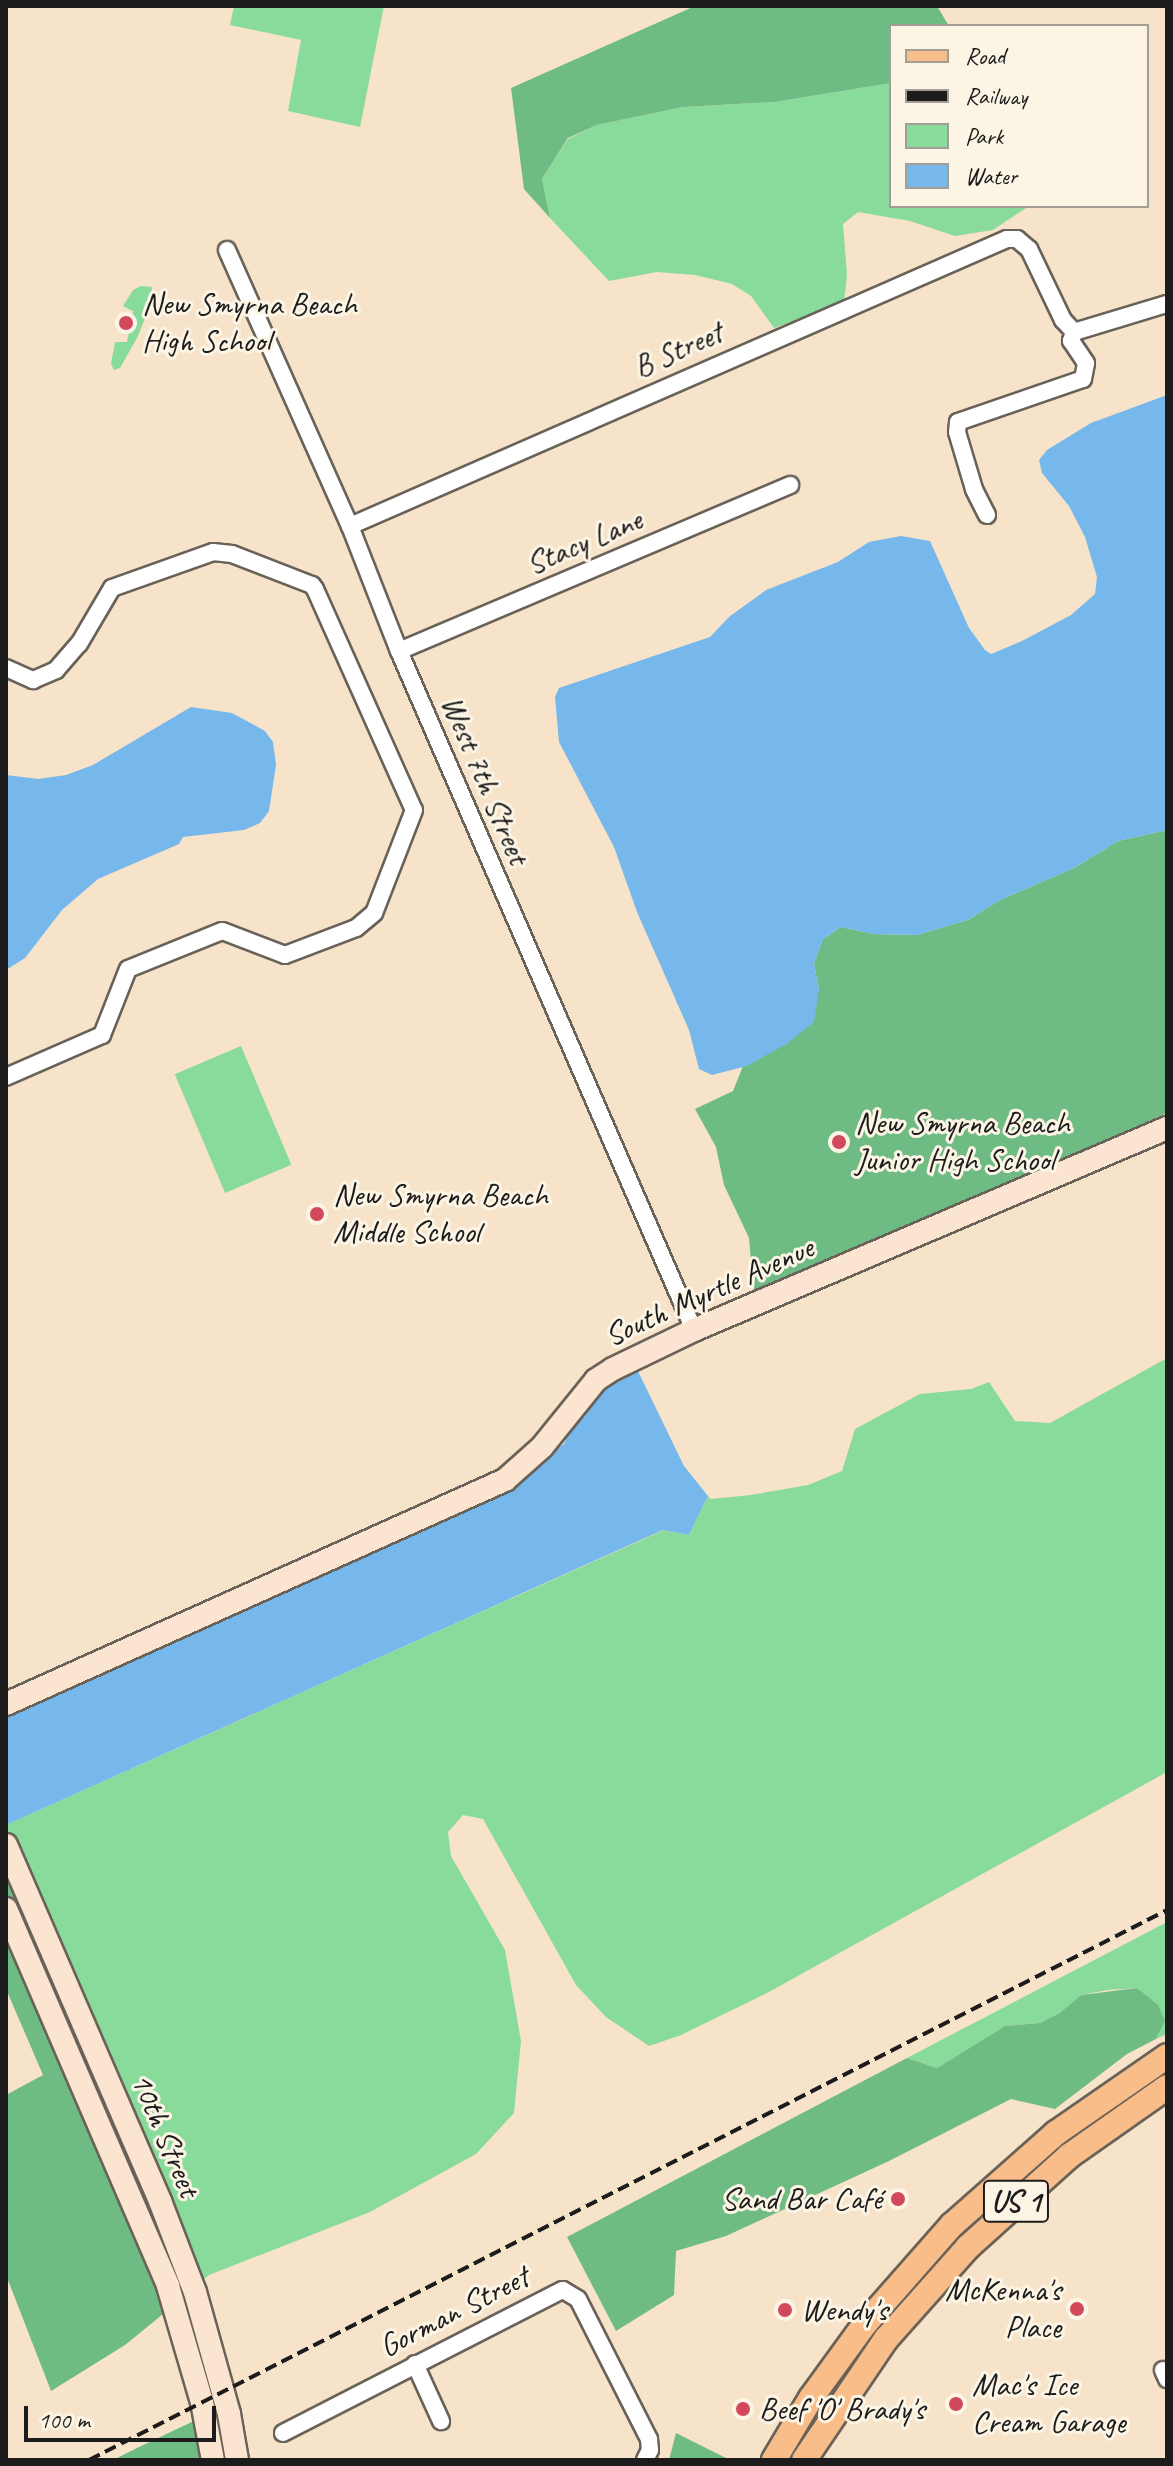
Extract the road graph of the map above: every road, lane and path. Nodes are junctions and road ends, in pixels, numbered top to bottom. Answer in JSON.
{"nodes":[{"id":1,"x":227,"y":250,"type":"dead end"},
{"id":2,"x":1167,"y":304,"type":"edge"},
{"id":3,"x":1074,"y":332,"type":"junction"},
{"id":4,"x":790,"y":485,"type":"dead end"},
{"id":5,"x":987,"y":515,"type":"dead end"},
{"id":6,"x":350,"y":526,"type":"junction"},
{"id":7,"x":399,"y":651,"type":"junction"},
{"id":8,"x":6,"y":668,"type":"edge"},
{"id":9,"x":6,"y":1077,"type":"edge"},
{"id":10,"x":1167,"y":1128,"type":"edge"},
{"id":11,"x":694,"y":1330,"type":"junction"},
{"id":12,"x":6,"y":1704,"type":"edge"},
{"id":13,"x":6,"y":1845,"type":"edge"},
{"id":14,"x":6,"y":1909,"type":"edge"},
{"id":15,"x":1167,"y":2056,"type":"edge"},
{"id":16,"x":1167,"y":2087,"type":"edge"},
{"id":17,"x":1056,"y":2133,"type":"junction"},
{"id":18,"x":1069,"y":2156,"type":"junction"},
{"id":19,"x":864,"y":2325,"type":"junction"},
{"id":20,"x":208,"y":2335,"type":"junction"},
{"id":21,"x":886,"y":2339,"type":"junction"},
{"id":22,"x":186,"y":2345,"type":"junction"},
{"id":23,"x":415,"y":2364,"type":"junction"},
{"id":24,"x":811,"y":2398,"type":"junction"},
{"id":25,"x":834,"y":2412,"type":"junction"},
{"id":26,"x":441,"y":2421,"type":"dead end"},
{"id":27,"x":283,"y":2433,"type":"dead end"},
{"id":28,"x":236,"y":2456,"type":"edge"},
{"id":29,"x":213,"y":2458,"type":"edge"},
{"id":30,"x":645,"y":2460,"type":"edge"},
{"id":31,"x":774,"y":2460,"type":"edge"},
{"id":32,"x":804,"y":2460,"type":"edge"}],
"edges":[{"from":1,"to":6,"type":"street","name":"West 7th Street"},
{"from":2,"to":3,"type":"street"},
{"from":3,"to":5,"type":"street"},
{"from":3,"to":6,"type":"street","name":"B Street"},
{"from":4,"to":7,"type":"street","name":"Stacy Lane"},
{"from":6,"to":7,"type":"street","name":"West 7th Street"},
{"from":7,"to":11,"type":"street","name":"West 7th Street"},
{"from":8,"to":9,"type":"street"},
{"from":10,"to":11,"type":"street","name":"South Myrtle Avenue"},
{"from":11,"to":12,"type":"street","name":"South Myrtle Avenue"},
{"from":13,"to":20,"type":"street","name":"10th Street"},
{"from":14,"to":22,"type":"street","name":"10th Street"},
{"from":15,"to":17,"type":"main road","number":"US 1"},
{"from":16,"to":18,"type":"main road","number":"US 1"},
{"from":17,"to":18,"type":"street"},
{"from":17,"to":19,"type":"main road","number":"US 1"},
{"from":18,"to":21,"type":"main road","number":"US 1"},
{"from":19,"to":21,"type":"street"},
{"from":19,"to":24,"type":"main road","number":"US 1"},
{"from":20,"to":22,"type":"street"},
{"from":20,"to":28,"type":"street","name":"10th Street"},
{"from":21,"to":25,"type":"main road","number":"US 1"},
{"from":22,"to":29,"type":"street","name":"10th Street"},
{"from":23,"to":26,"type":"street"},
{"from":23,"to":27,"type":"street","name":"Gorman Street"},
{"from":23,"to":30,"type":"street","name":"Gorman Street"},
{"from":24,"to":25,"type":"street"},
{"from":24,"to":31,"type":"main road","number":"US 1"},
{"from":25,"to":32,"type":"main road","number":"US 1"},
{"from":28,"to":29,"type":"street"}]}
